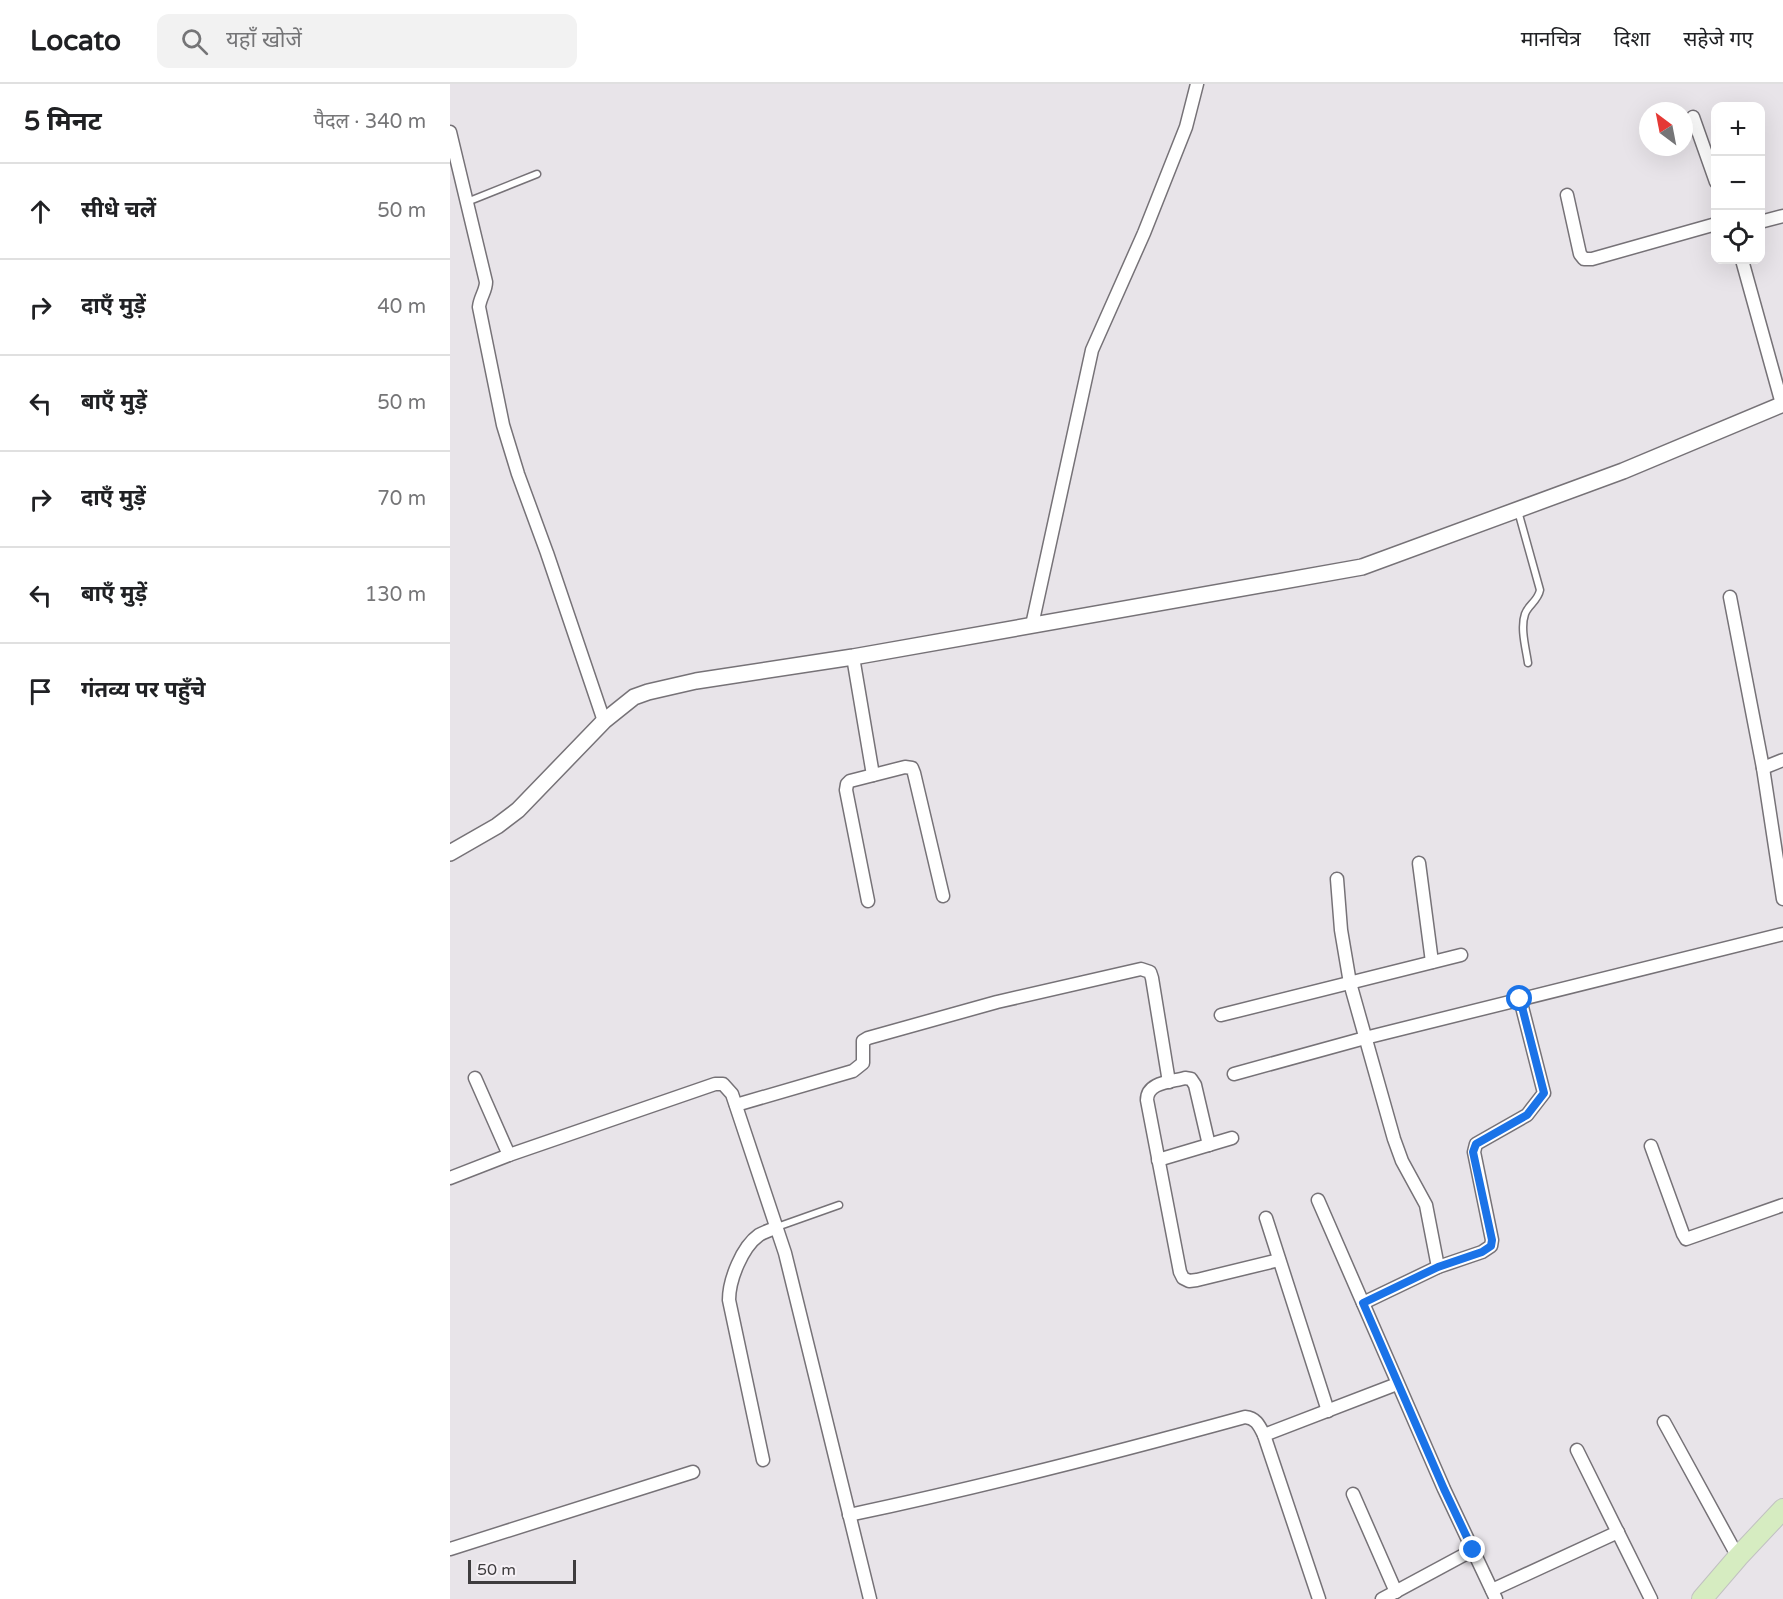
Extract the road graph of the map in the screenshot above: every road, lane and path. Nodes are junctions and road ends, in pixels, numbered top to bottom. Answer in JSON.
{"nodes":[{"id":1,"x":1197,"y":84,"type":"edge"},
{"id":2,"x":1693,"y":117,"type":"dead end"},
{"id":3,"x":450,"y":132,"type":"edge"},
{"id":4,"x":1711,"y":168,"type":"edge"},
{"id":5,"x":537,"y":174,"type":"dead end"},
{"id":6,"x":1567,"y":195,"type":"dead end"},
{"id":7,"x":466,"y":202,"type":"junction"},
{"id":8,"x":1783,"y":216,"type":"edge"},
{"id":9,"x":1765,"y":221,"type":"edge"},
{"id":10,"x":1711,"y":225,"type":"edge"},
{"id":11,"x":1743,"y":264,"type":"edge"},
{"id":12,"x":1783,"y":404,"type":"edge"},
{"id":13,"x":1517,"y":510,"type":"junction"},
{"id":14,"x":1730,"y":597,"type":"dead end"},
{"id":15,"x":1032,"y":625,"type":"junction"},
{"id":16,"x":853,"y":657,"type":"junction"},
{"id":17,"x":1528,"y":663,"type":"dead end"},
{"id":18,"x":604,"y":721,"type":"junction"},
{"id":19,"x":1783,"y":760,"type":"edge"},
{"id":20,"x":1763,"y":768,"type":"junction"},
{"id":21,"x":873,"y":775,"type":"junction"},
{"id":22,"x":450,"y":853,"type":"edge"},
{"id":23,"x":1419,"y":863,"type":"dead end"},
{"id":24,"x":1337,"y":879,"type":"dead end"},
{"id":25,"x":943,"y":896,"type":"dead end"},
{"id":26,"x":1783,"y":899,"type":"edge"},
{"id":27,"x":868,"y":901,"type":"dead end"},
{"id":28,"x":1783,"y":934,"type":"edge"},
{"id":29,"x":1461,"y":955,"type":"dead end"},
{"id":30,"x":1432,"y":962,"type":"junction"},
{"id":31,"x":1350,"y":983,"type":"junction"},
{"id":32,"x":1520,"y":999,"type":"junction"},
{"id":33,"x":1221,"y":1015,"type":"dead end"},
{"id":34,"x":1365,"y":1038,"type":"junction"},
{"id":35,"x":1234,"y":1074,"type":"dead end"},
{"id":36,"x":475,"y":1078,"type":"dead end"},
{"id":37,"x":1169,"y":1082,"type":"junction"},
{"id":38,"x":735,"y":1105,"type":"junction"},
{"id":39,"x":1232,"y":1138,"type":"dead end"},
{"id":40,"x":1209,"y":1145,"type":"junction"},
{"id":41,"x":1651,"y":1146,"type":"dead end"},
{"id":42,"x":509,"y":1155,"type":"junction"},
{"id":43,"x":1158,"y":1160,"type":"junction"},
{"id":44,"x":450,"y":1178,"type":"edge"},
{"id":45,"x":1318,"y":1200,"type":"dead end"},
{"id":46,"x":839,"y":1205,"type":"dead end"},
{"id":47,"x":1783,"y":1205,"type":"edge"},
{"id":48,"x":1266,"y":1218,"type":"dead end"},
{"id":49,"x":777,"y":1227,"type":"junction"},
{"id":50,"x":1279,"y":1260,"type":"junction"},
{"id":51,"x":1438,"y":1267,"type":"junction"},
{"id":52,"x":1363,"y":1303,"type":"junction"},
{"id":53,"x":1397,"y":1384,"type":"junction"},
{"id":54,"x":1328,"y":1411,"type":"junction"},
{"id":55,"x":1664,"y":1422,"type":"dead end"},
{"id":56,"x":1264,"y":1435,"type":"junction"},
{"id":57,"x":1577,"y":1450,"type":"dead end"},
{"id":58,"x":763,"y":1460,"type":"dead end"},
{"id":59,"x":693,"y":1472,"type":"dead end"},
{"id":60,"x":1353,"y":1494,"type":"dead end"},
{"id":61,"x":1783,"y":1509,"type":"edge"},
{"id":62,"x":849,"y":1515,"type":"junction"},
{"id":63,"x":1618,"y":1532,"type":"junction"},
{"id":64,"x":450,"y":1549,"type":"edge"},
{"id":65,"x":1473,"y":1550,"type":"junction"},
{"id":66,"x":1738,"y":1557,"type":"junction"},
{"id":67,"x":1396,"y":1592,"type":"junction"},
{"id":68,"x":1494,"y":1594,"type":"edge"},
{"id":69,"x":870,"y":1599,"type":"edge"},
{"id":70,"x":1319,"y":1599,"type":"edge"},
{"id":71,"x":1382,"y":1599,"type":"edge"},
{"id":72,"x":1651,"y":1599,"type":"edge"},
{"id":73,"x":1702,"y":1599,"type":"edge"}],
"edges":[{"from":1,"to":15,"type":"street"},
{"from":2,"to":4,"type":"street"},
{"from":3,"to":7,"type":"street"},
{"from":5,"to":7,"type":"lane"},
{"from":6,"to":10,"type":"street"},
{"from":7,"to":18,"type":"street"},
{"from":8,"to":9,"type":"street"},
{"from":11,"to":12,"type":"street"},
{"from":12,"to":13,"type":"street"},
{"from":13,"to":15,"type":"street"},
{"from":13,"to":17,"type":"lane"},
{"from":14,"to":20,"type":"street"},
{"from":15,"to":16,"type":"street"},
{"from":16,"to":18,"type":"street"},
{"from":16,"to":21,"type":"street"},
{"from":18,"to":22,"type":"street"},
{"from":19,"to":20,"type":"street"},
{"from":20,"to":26,"type":"street"},
{"from":21,"to":25,"type":"street"},
{"from":21,"to":27,"type":"street"},
{"from":23,"to":30,"type":"street"},
{"from":24,"to":31,"type":"street"},
{"from":28,"to":32,"type":"street"},
{"from":29,"to":30,"type":"street"},
{"from":30,"to":31,"type":"street"},
{"from":31,"to":33,"type":"street"},
{"from":31,"to":34,"type":"street"},
{"from":32,"to":34,"type":"street"},
{"from":32,"to":51,"type":"street"},
{"from":34,"to":35,"type":"street"},
{"from":34,"to":51,"type":"street"},
{"from":36,"to":42,"type":"street"},
{"from":37,"to":38,"type":"street"},
{"from":37,"to":40,"type":"street"},
{"from":37,"to":43,"type":"street"},
{"from":38,"to":42,"type":"street"},
{"from":38,"to":49,"type":"street"},
{"from":39,"to":40,"type":"street"},
{"from":40,"to":43,"type":"street"},
{"from":41,"to":47,"type":"street"},
{"from":42,"to":44,"type":"street"},
{"from":43,"to":50,"type":"street"},
{"from":45,"to":52,"type":"street"},
{"from":46,"to":49,"type":"lane"},
{"from":48,"to":50,"type":"street"},
{"from":49,"to":58,"type":"street"},
{"from":49,"to":62,"type":"street"},
{"from":50,"to":54,"type":"street"},
{"from":51,"to":52,"type":"street"},
{"from":52,"to":53,"type":"street"},
{"from":53,"to":54,"type":"street"},
{"from":53,"to":65,"type":"street"},
{"from":54,"to":56,"type":"street"},
{"from":55,"to":66,"type":"street"},
{"from":56,"to":62,"type":"street"},
{"from":56,"to":70,"type":"street"},
{"from":57,"to":63,"type":"street"},
{"from":59,"to":64,"type":"street"},
{"from":60,"to":67,"type":"street"},
{"from":61,"to":66,"type":"main road"},
{"from":62,"to":69,"type":"street"},
{"from":63,"to":68,"type":"street"},
{"from":63,"to":72,"type":"street"},
{"from":65,"to":67,"type":"street"},
{"from":65,"to":68,"type":"street"},
{"from":66,"to":73,"type":"main road"},
{"from":67,"to":71,"type":"street"}]}
